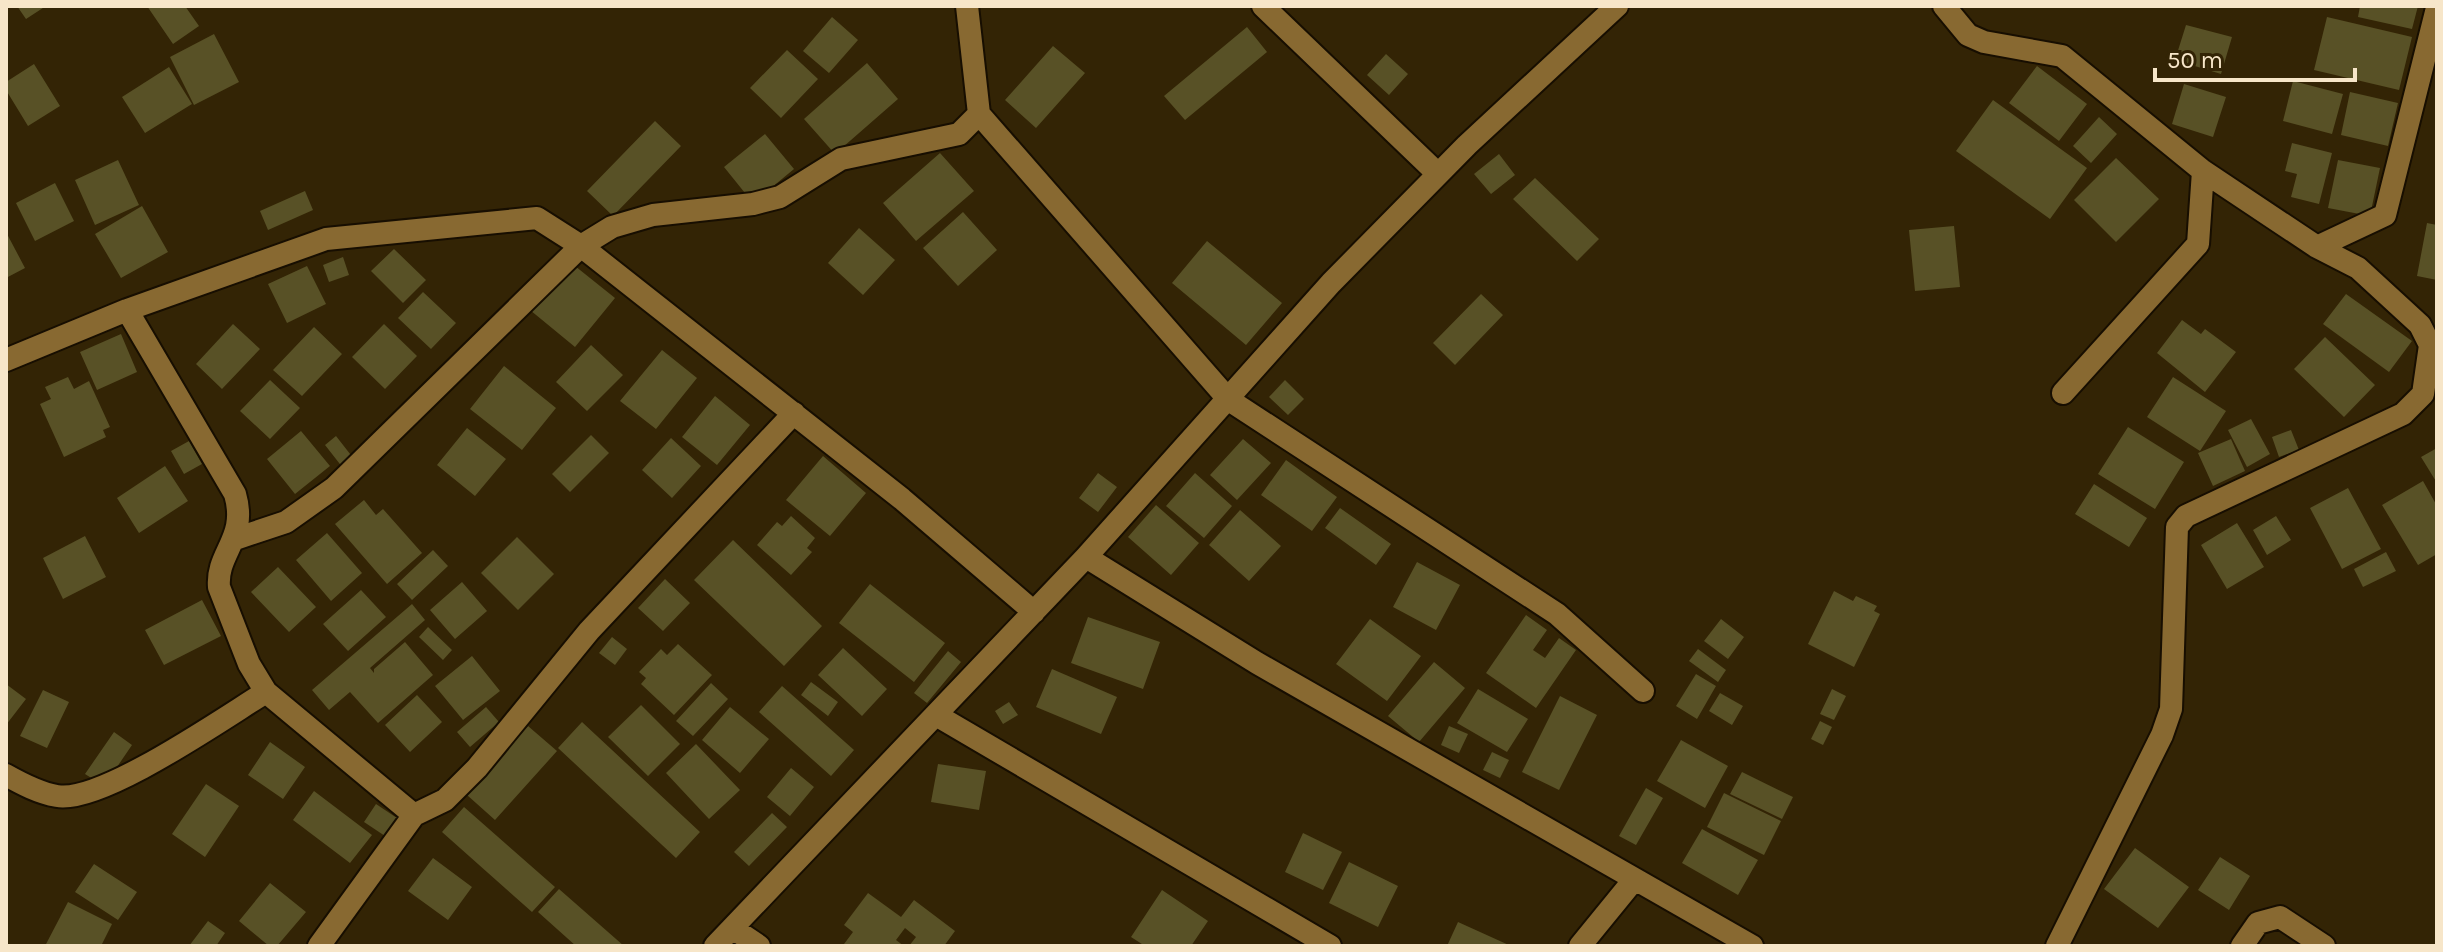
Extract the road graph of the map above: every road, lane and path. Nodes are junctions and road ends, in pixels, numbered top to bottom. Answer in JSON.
{"nodes":[{"id":1,"x":967,"y":6,"type":"edge"},
{"id":2,"x":1263,"y":6,"type":"edge"},
{"id":3,"x":1617,"y":6,"type":"edge"},
{"id":4,"x":1944,"y":6,"type":"edge"},
{"id":5,"x":2437,"y":8,"type":"edge"},
{"id":6,"x":979,"y":114,"type":"junction"},
{"id":7,"x":2203,"y":171,"type":"junction"},
{"id":8,"x":1438,"y":174,"type":"junction"},
{"id":9,"x":2361,"y":226,"type":"junction"},
{"id":10,"x":581,"y":246,"type":"junction"},
{"id":11,"x":2317,"y":247,"type":"junction"},
{"id":12,"x":2358,"y":268,"type":"junction"},
{"id":13,"x":127,"y":310,"type":"junction"},
{"id":14,"x":6,"y":360,"type":"edge"},
{"id":15,"x":2063,"y":393,"type":"dead end"},
{"id":16,"x":1229,"y":400,"type":"junction"},
{"id":17,"x":794,"y":413,"type":"junction"},
{"id":18,"x":235,"y":539,"type":"junction"},
{"id":19,"x":1086,"y":557,"type":"junction"},
{"id":20,"x":1034,"y":612,"type":"junction"},
{"id":21,"x":1643,"y":691,"type":"dead end"},
{"id":22,"x":266,"y":692,"type":"junction"},
{"id":23,"x":936,"y":715,"type":"junction"},
{"id":24,"x":6,"y":775,"type":"edge"},
{"id":25,"x":414,"y":815,"type":"junction"},
{"id":26,"x":1633,"y":881,"type":"junction"},
{"id":27,"x":734,"y":929,"type":"junction"},
{"id":28,"x":319,"y":946,"type":"edge"},
{"id":29,"x":715,"y":946,"type":"edge"},
{"id":30,"x":759,"y":946,"type":"edge"},
{"id":31,"x":1330,"y":946,"type":"edge"},
{"id":32,"x":1580,"y":946,"type":"edge"},
{"id":33,"x":1752,"y":946,"type":"edge"},
{"id":34,"x":2057,"y":946,"type":"edge"},
{"id":35,"x":2242,"y":946,"type":"edge"},
{"id":36,"x":2324,"y":946,"type":"edge"}],
"edges":[{"from":1,"to":6,"type":"street"},
{"from":2,"to":8,"type":"street"},
{"from":3,"to":8,"type":"street"},
{"from":4,"to":7,"type":"street"},
{"from":5,"to":9,"type":"street"},
{"from":6,"to":10,"type":"street"},
{"from":6,"to":16,"type":"street"},
{"from":7,"to":11,"type":"street"},
{"from":7,"to":15,"type":"street"},
{"from":8,"to":16,"type":"street"},
{"from":9,"to":11,"type":"street"},
{"from":9,"to":12,"type":"street"},
{"from":10,"to":13,"type":"street"},
{"from":10,"to":17,"type":"street"},
{"from":10,"to":18,"type":"street"},
{"from":11,"to":12,"type":"street"},
{"from":12,"to":34,"type":"street"},
{"from":13,"to":14,"type":"street"},
{"from":13,"to":18,"type":"street"},
{"from":16,"to":19,"type":"street"},
{"from":16,"to":21,"type":"street"},
{"from":17,"to":20,"type":"street"},
{"from":17,"to":25,"type":"street"},
{"from":18,"to":22,"type":"street"},
{"from":19,"to":20,"type":"street"},
{"from":19,"to":26,"type":"street"},
{"from":20,"to":23,"type":"street"},
{"from":22,"to":24,"type":"street"},
{"from":22,"to":25,"type":"street"},
{"from":23,"to":27,"type":"street"},
{"from":23,"to":31,"type":"street"},
{"from":25,"to":28,"type":"street"},
{"from":26,"to":32,"type":"street"},
{"from":26,"to":33,"type":"street"},
{"from":27,"to":29,"type":"street"},
{"from":27,"to":30,"type":"street"},
{"from":35,"to":36,"type":"street"}]}
